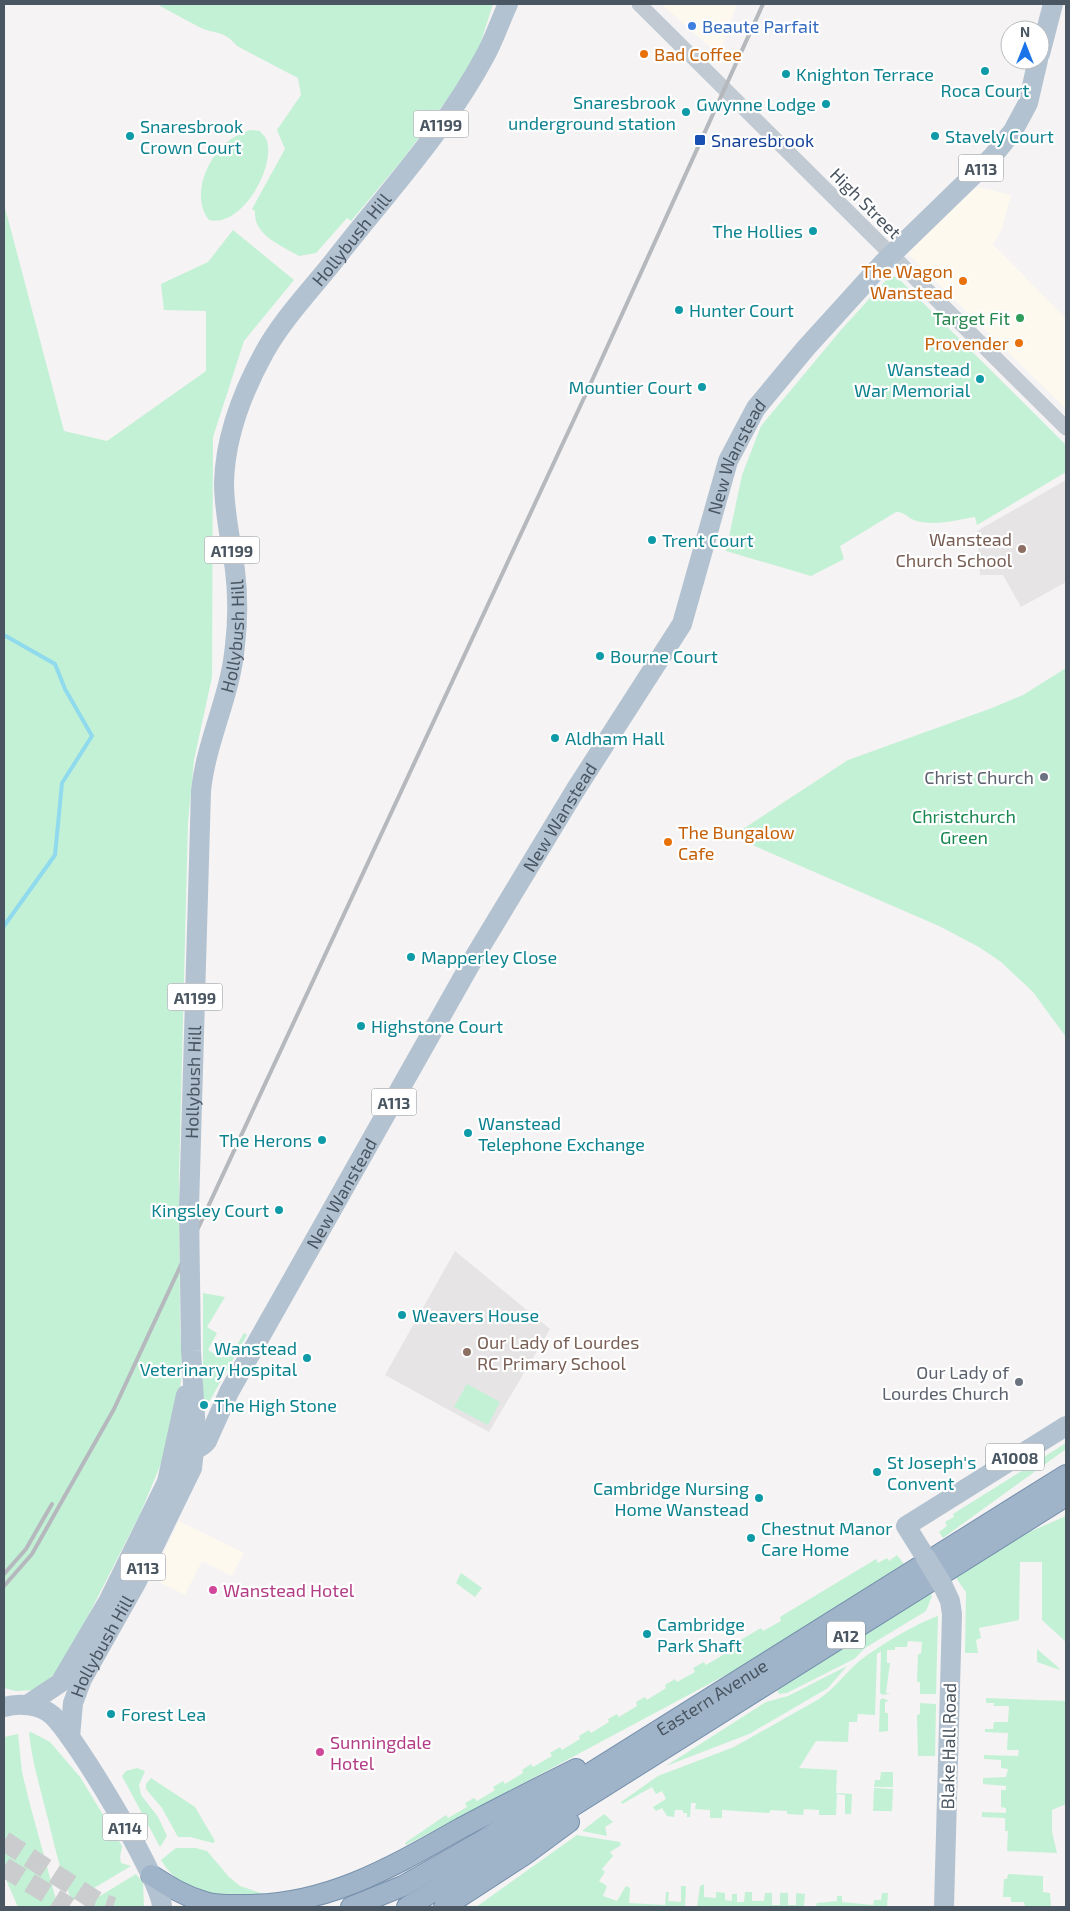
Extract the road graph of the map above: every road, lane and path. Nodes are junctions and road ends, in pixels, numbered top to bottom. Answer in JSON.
{"nodes":[{"id":1,"x":508,"y":4,"type":"edge"},
{"id":2,"x":639,"y":4,"type":"edge"},
{"id":3,"x":1053,"y":4,"type":"edge"},
{"id":4,"x":1049,"y":20,"type":"edge"},
{"id":5,"x":1036,"y":70,"type":"edge"},
{"id":6,"x":891,"y":254,"type":"junction"},
{"id":7,"x":1066,"y":428,"type":"edge"},
{"id":8,"x":191,"y":1351,"type":"junction"},
{"id":9,"x":1066,"y":1426,"type":"edge"},
{"id":10,"x":195,"y":1442,"type":"junction"},
{"id":11,"x":1066,"y":1475,"type":"edge"},
{"id":12,"x":167,"y":1482,"type":"junction"},
{"id":13,"x":1066,"y":1496,"type":"edge"},
{"id":14,"x":12,"y":1705,"type":"edge"},
{"id":15,"x":678,"y":1718,"type":"junction"},
{"id":16,"x":70,"y":1737,"type":"junction"},
{"id":17,"x":625,"y":1773,"type":"junction"},
{"id":18,"x":151,"y":1874,"type":"junction"},
{"id":19,"x":162,"y":1907,"type":"edge"},
{"id":20,"x":351,"y":1907,"type":"edge"},
{"id":21,"x":407,"y":1907,"type":"edge"},
{"id":22,"x":444,"y":1907,"type":"edge"},
{"id":23,"x":944,"y":1907,"type":"edge"}],
"edges":[{"from":1,"to":8,"type":"main road","name":"Hollybush Hill","number":"A1199","bridge":true},
{"from":2,"to":6,"type":"street","name":"High Street"},
{"from":3,"to":4,"type":"main road"},
{"from":5,"to":6,"type":"main road","number":"A113"},
{"from":6,"to":7,"type":"street","name":"High Street"},
{"from":6,"to":10,"type":"main road","name":"New Wanstead","number":"A113"},
{"from":8,"to":10,"type":"main road","name":"Hollybush Hill","number":"A1199"},
{"from":8,"to":12,"type":"main road","name":"Hollybush Hill","number":"A1199"},
{"from":9,"to":23,"type":"main road","name":"Blake Hall Road","number":"A1008","bridge":true},
{"from":10,"to":12,"type":"main road","name":"Hollybush Hill","number":"A113"},
{"from":10,"to":16,"type":"main road","name":"Hollybush Hill","number":"A113"},
{"from":11,"to":15,"type":"highway","name":"Eastern Avenue","number":"A12"},
{"from":12,"to":14,"type":"main road","name":"Hollybush Hill","number":"A113"},
{"from":13,"to":17,"type":"highway","name":"Eastern Avenue","number":"A12"},
{"from":14,"to":16,"type":"main road","number":"A114"},
{"from":15,"to":18,"type":"highway","number":"A12"},
{"from":15,"to":20,"type":"highway","name":"Eastern Avenue","number":"A12"},
{"from":16,"to":18,"type":"main road","number":"A114"},
{"from":17,"to":21,"type":"highway","name":"Eastern Avenue","number":"A12"},
{"from":17,"to":22,"type":"highway","number":"A12"},
{"from":18,"to":19,"type":"main road","number":"A114"}]}
